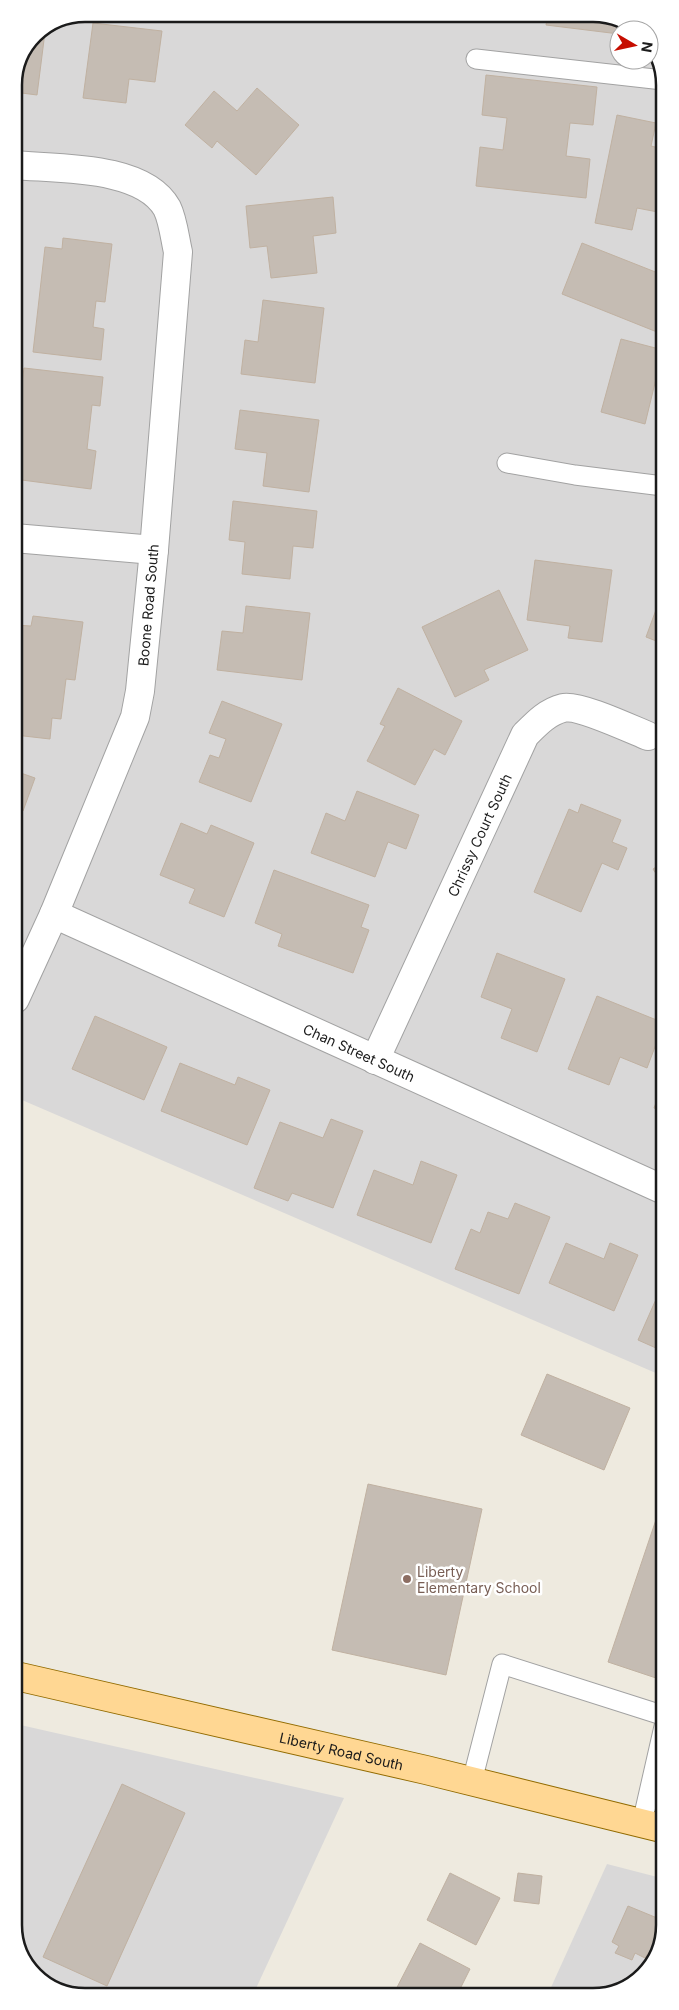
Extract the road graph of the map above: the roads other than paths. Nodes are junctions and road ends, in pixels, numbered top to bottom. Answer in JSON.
{"nodes":[{"id":1,"x":476,"y":59,"type":"dead end"},
{"id":2,"x":656,"y":79,"type":"edge"},
{"id":3,"x":22,"y":166,"type":"edge"},
{"id":4,"x":506,"y":463,"type":"dead end"},
{"id":5,"x":656,"y":485,"type":"edge"},
{"id":6,"x":22,"y":539,"type":"edge"},
{"id":7,"x":154,"y":550,"type":"junction"},
{"id":8,"x":648,"y":736,"type":"dead end"},
{"id":9,"x":54,"y":914,"type":"junction"},
{"id":10,"x":22,"y":983,"type":"edge"},
{"id":11,"x":375,"y":1060,"type":"junction"},
{"id":12,"x":656,"y":1186,"type":"edge"},
{"id":13,"x":22,"y":1677,"type":"edge"},
{"id":14,"x":656,"y":1713,"type":"edge"},
{"id":15,"x":472,"y":1781,"type":"junction"},
{"id":16,"x":656,"y":1800,"type":"edge"},
{"id":17,"x":653,"y":1826,"type":"edge"}],
"edges":[{"from":1,"to":2,"type":"lane"},
{"from":3,"to":7,"type":"street","name":"Boone Road South"},
{"from":4,"to":5,"type":"lane"},
{"from":6,"to":7,"type":"street"},
{"from":7,"to":9,"type":"street","name":"Boone Road South"},
{"from":8,"to":11,"type":"street","name":"Chrissy Court South"},
{"from":9,"to":10,"type":"street","name":"Boone Road South"},
{"from":9,"to":11,"type":"street","name":"Chan Street South"},
{"from":11,"to":12,"type":"street","name":"Chan Street South"},
{"from":13,"to":15,"type":"main road","name":"Liberty Road South"},
{"from":14,"to":15,"type":"lane"},
{"from":15,"to":17,"type":"main road","name":"Liberty Road South"},
{"from":16,"to":17,"type":"lane"}]}
